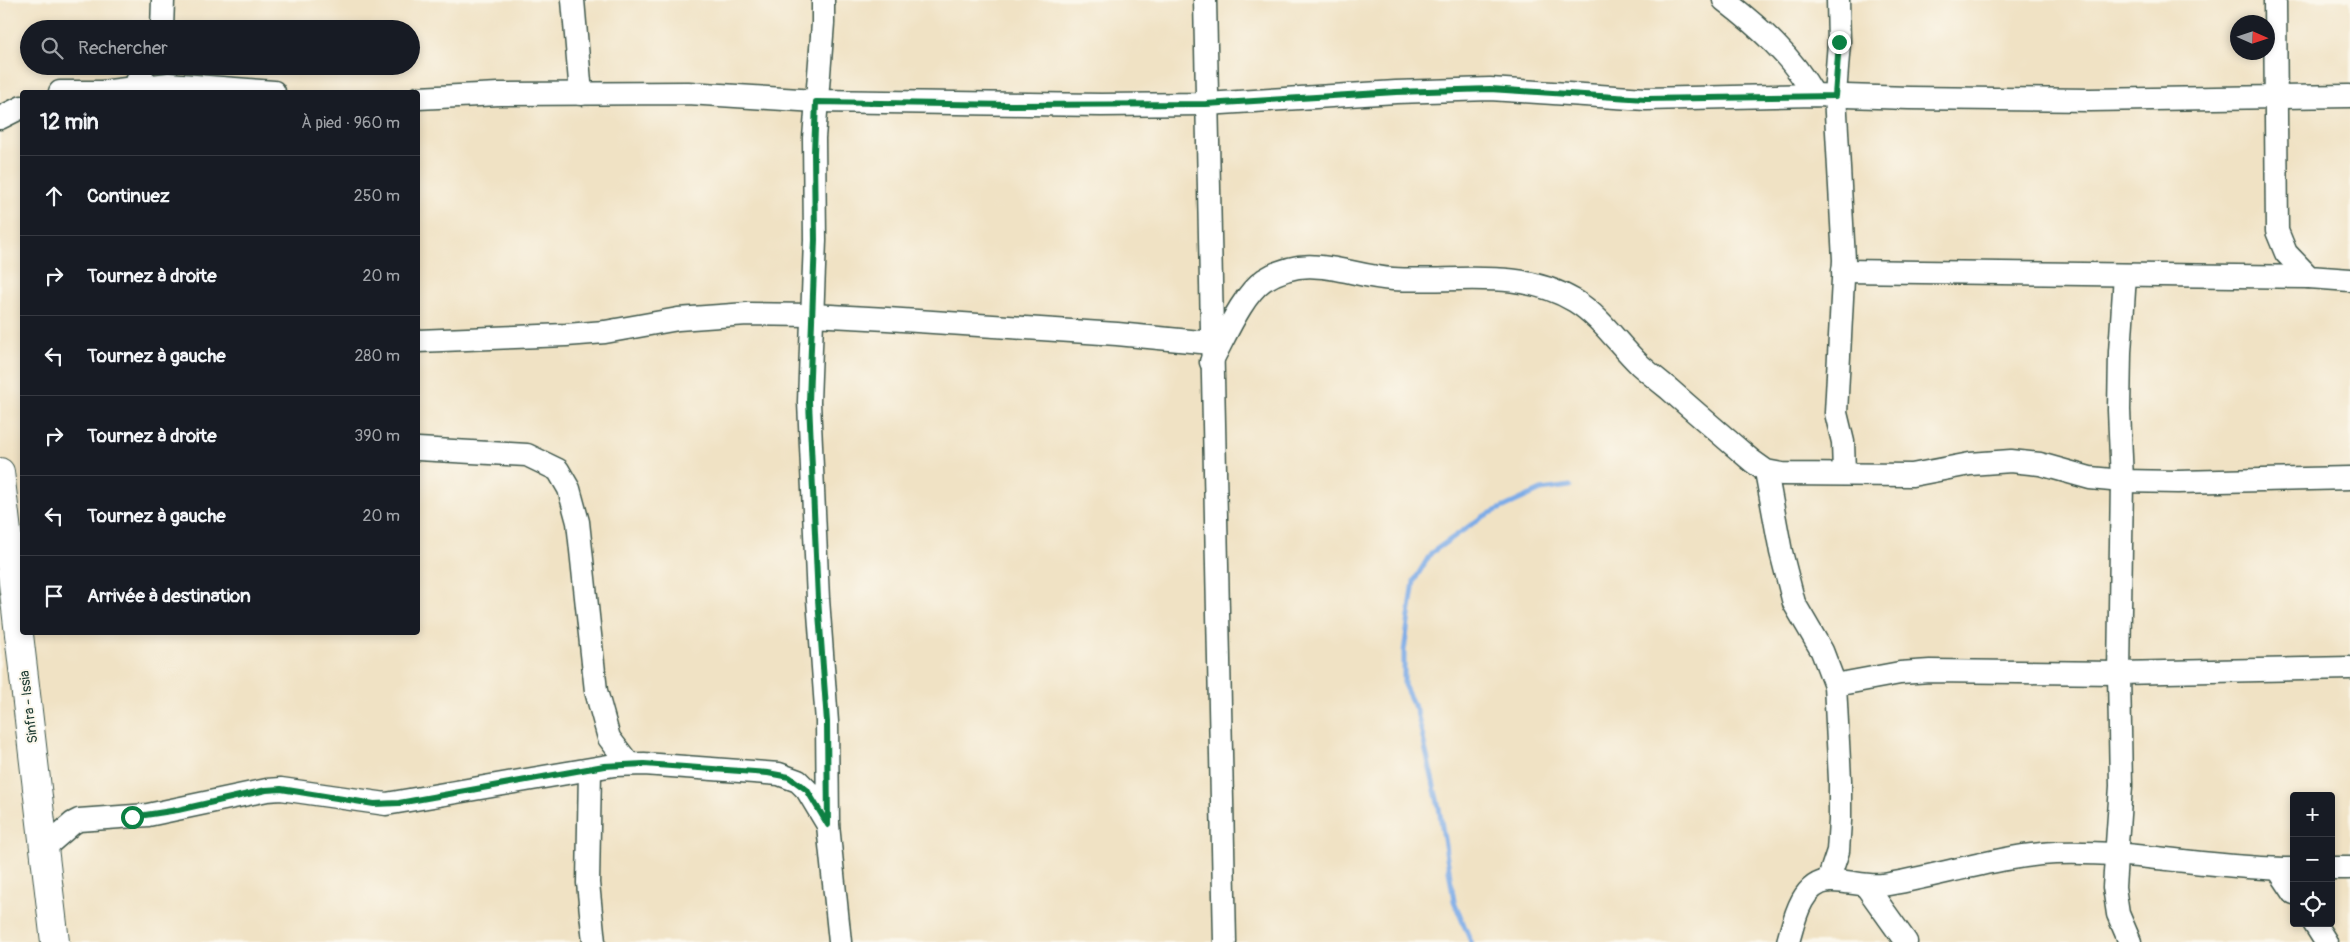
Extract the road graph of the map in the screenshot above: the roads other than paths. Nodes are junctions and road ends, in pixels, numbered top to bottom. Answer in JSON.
{"nodes":[{"id":1,"x":163,"y":0,"type":"edge"},
{"id":2,"x":573,"y":0,"type":"edge"},
{"id":3,"x":823,"y":0,"type":"edge"},
{"id":4,"x":1205,"y":0,"type":"edge"},
{"id":5,"x":1724,"y":0,"type":"edge"},
{"id":6,"x":1838,"y":0,"type":"edge"},
{"id":7,"x":2276,"y":0,"type":"edge"},
{"id":8,"x":162,"y":20,"type":"edge"},
{"id":9,"x":140,"y":75,"type":"edge"},
{"id":10,"x":134,"y":88,"type":"junction"},
{"id":11,"x":118,"y":90,"type":"edge"},
{"id":12,"x":248,"y":90,"type":"edge"},
{"id":13,"x":580,"y":94,"type":"junction"},
{"id":14,"x":1824,"y":95,"type":"junction"},
{"id":15,"x":2350,"y":96,"type":"edge"},
{"id":16,"x":2276,"y":97,"type":"junction"},
{"id":17,"x":420,"y":98,"type":"edge"},
{"id":18,"x":816,"y":102,"type":"junction"},
{"id":19,"x":1206,"y":104,"type":"junction"},
{"id":20,"x":20,"y":108,"type":"edge"},
{"id":21,"x":0,"y":118,"type":"edge"},
{"id":22,"x":1843,"y":271,"type":"junction"},
{"id":23,"x":2125,"y":275,"type":"junction"},
{"id":24,"x":2309,"y":277,"type":"junction"},
{"id":25,"x":2350,"y":280,"type":"edge"},
{"id":26,"x":812,"y":315,"type":"junction"},
{"id":27,"x":420,"y":341,"type":"edge"},
{"id":28,"x":1211,"y":352,"type":"junction"},
{"id":29,"x":420,"y":449,"type":"edge"},
{"id":30,"x":1766,"y":471,"type":"junction"},
{"id":31,"x":0,"y":472,"type":"edge"},
{"id":32,"x":1844,"y":473,"type":"junction"},
{"id":33,"x":2350,"y":478,"type":"edge"},
{"id":34,"x":2122,"y":481,"type":"junction"},
{"id":35,"x":2350,"y":668,"type":"edge"},
{"id":36,"x":2120,"y":673,"type":"junction"},
{"id":37,"x":1836,"y":685,"type":"junction"},
{"id":38,"x":629,"y":764,"type":"junction"},
{"id":39,"x":590,"y":770,"type":"junction"},
{"id":40,"x":828,"y":825,"type":"junction"},
{"id":41,"x":44,"y":848,"type":"junction"},
{"id":42,"x":2116,"y":854,"type":"junction"},
{"id":43,"x":2335,"y":868,"type":"edge"},
{"id":44,"x":2350,"y":868,"type":"edge"},
{"id":45,"x":2286,"y":869,"type":"edge"},
{"id":46,"x":1828,"y":881,"type":"junction"},
{"id":47,"x":2290,"y":882,"type":"edge"},
{"id":48,"x":1866,"y":886,"type":"junction"},
{"id":49,"x":2317,"y":927,"type":"edge"},
{"id":50,"x":56,"y":942,"type":"edge"},
{"id":51,"x":594,"y":942,"type":"edge"},
{"id":52,"x":840,"y":942,"type":"edge"},
{"id":53,"x":1225,"y":942,"type":"edge"},
{"id":54,"x":1788,"y":942,"type":"edge"},
{"id":55,"x":1906,"y":942,"type":"edge"},
{"id":56,"x":2130,"y":942,"type":"edge"},
{"id":57,"x":2326,"y":942,"type":"edge"}],
"edges":[{"from":1,"to":8,"type":"street"},
{"from":2,"to":13,"type":"street"},
{"from":3,"to":18,"type":"street"},
{"from":4,"to":19,"type":"street"},
{"from":5,"to":14,"type":"street"},
{"from":6,"to":14,"type":"street"},
{"from":7,"to":16,"type":"street"},
{"from":9,"to":10,"type":"street"},
{"from":10,"to":11,"type":"street"},
{"from":10,"to":12,"type":"street"},
{"from":13,"to":17,"type":"street"},
{"from":13,"to":18,"type":"street"},
{"from":14,"to":16,"type":"street"},
{"from":14,"to":19,"type":"street"},
{"from":14,"to":22,"type":"street"},
{"from":15,"to":16,"type":"street"},
{"from":16,"to":24,"type":"street"},
{"from":18,"to":19,"type":"street"},
{"from":18,"to":26,"type":"street"},
{"from":19,"to":28,"type":"street"},
{"from":20,"to":21,"type":"street"},
{"from":22,"to":23,"type":"street"},
{"from":22,"to":32,"type":"street"},
{"from":23,"to":24,"type":"street"},
{"from":23,"to":34,"type":"street"},
{"from":24,"to":25,"type":"street"},
{"from":26,"to":27,"type":"street"},
{"from":26,"to":28,"type":"street"},
{"from":26,"to":40,"type":"street"},
{"from":28,"to":30,"type":"street"},
{"from":28,"to":53,"type":"street"},
{"from":29,"to":38,"type":"street"},
{"from":30,"to":32,"type":"street"},
{"from":30,"to":37,"type":"street"},
{"from":31,"to":41,"type":"main road","name":"Sinfra - Issia"},
{"from":32,"to":34,"type":"street"},
{"from":33,"to":34,"type":"street"},
{"from":34,"to":36,"type":"street"},
{"from":35,"to":36,"type":"street"},
{"from":36,"to":37,"type":"street"},
{"from":36,"to":42,"type":"street"},
{"from":37,"to":46,"type":"street"},
{"from":38,"to":39,"type":"street"},
{"from":38,"to":40,"type":"street"},
{"from":39,"to":41,"type":"street"},
{"from":39,"to":51,"type":"street"},
{"from":40,"to":52,"type":"street"},
{"from":41,"to":50,"type":"main road","name":"Sinfra - Issia"},
{"from":42,"to":45,"type":"street"},
{"from":42,"to":48,"type":"street"},
{"from":42,"to":56,"type":"street"},
{"from":43,"to":44,"type":"street"},
{"from":45,"to":47,"type":"street"},
{"from":46,"to":48,"type":"street"},
{"from":46,"to":54,"type":"street"},
{"from":48,"to":55,"type":"street"},
{"from":49,"to":57,"type":"street"}]}
